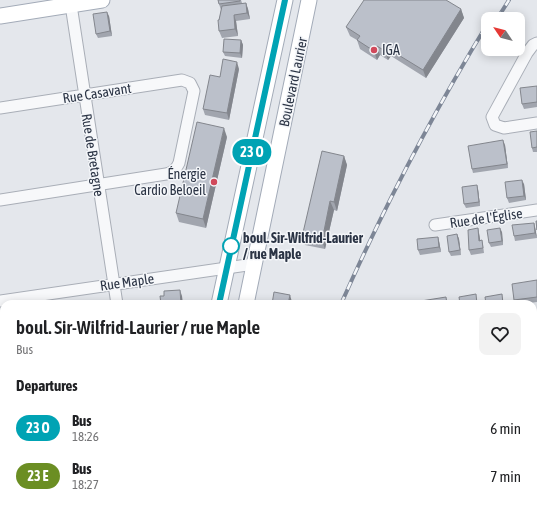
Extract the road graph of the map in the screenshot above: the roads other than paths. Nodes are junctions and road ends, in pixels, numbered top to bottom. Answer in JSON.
{"nodes":[{"id":1,"x":102,"y":0,"type":"edge"},
{"id":2,"x":285,"y":0,"type":"edge"},
{"id":3,"x":309,"y":0,"type":"edge"},
{"id":4,"x":70,"y":5,"type":"junction"},
{"id":5,"x":0,"y":16,"type":"edge"},
{"id":6,"x":537,"y":43,"type":"edge"},
{"id":7,"x":84,"y":95,"type":"junction"},
{"id":8,"x":0,"y":108,"type":"edge"},
{"id":9,"x":537,"y":123,"type":"edge"},
{"id":10,"x":98,"y":185,"type":"junction"},
{"id":11,"x":0,"y":200,"type":"edge"},
{"id":12,"x":537,"y":210,"type":"edge"},
{"id":13,"x":435,"y":225,"type":"dead end"},
{"id":14,"x":254,"y":264,"type":"junction"},
{"id":15,"x":226,"y":268,"type":"junction"},
{"id":16,"x":114,"y":284,"type":"junction"},
{"id":17,"x":7,"y":300,"type":"edge"},
{"id":18,"x":116,"y":300,"type":"edge"},
{"id":19,"x":220,"y":300,"type":"edge"},
{"id":20,"x":247,"y":300,"type":"edge"}],
"edges":[{"from":1,"to":4,"type":"main road"},
{"from":2,"to":15,"type":"main road","name":"Boulevard Laurier"},
{"from":3,"to":14,"type":"main road","name":"Boulevard Laurier"},
{"from":4,"to":5,"type":"main road"},
{"from":4,"to":7,"type":"street","name":"Rue de Bretagne"},
{"from":6,"to":9,"type":"street"},
{"from":7,"to":8,"type":"street","name":"Rue Casavant"},
{"from":7,"to":10,"type":"street","name":"Rue de Bretagne"},
{"from":7,"to":10,"type":"street","name":"Rue Casavant"},
{"from":10,"to":11,"type":"street"},
{"from":10,"to":16,"type":"street","name":"Rue de Bretagne"},
{"from":12,"to":13,"type":"street","name":"Rue de l'Église"},
{"from":14,"to":15,"type":"street","name":"Rue Maple"},
{"from":14,"to":20,"type":"main road","name":"Boulevard Laurier"},
{"from":15,"to":16,"type":"street","name":"Rue Maple"},
{"from":15,"to":19,"type":"main road","name":"Boulevard Laurier"},
{"from":16,"to":17,"type":"street","name":"Rue Maple"},
{"from":16,"to":18,"type":"street","name":"Rue de Bretagne"}]}
